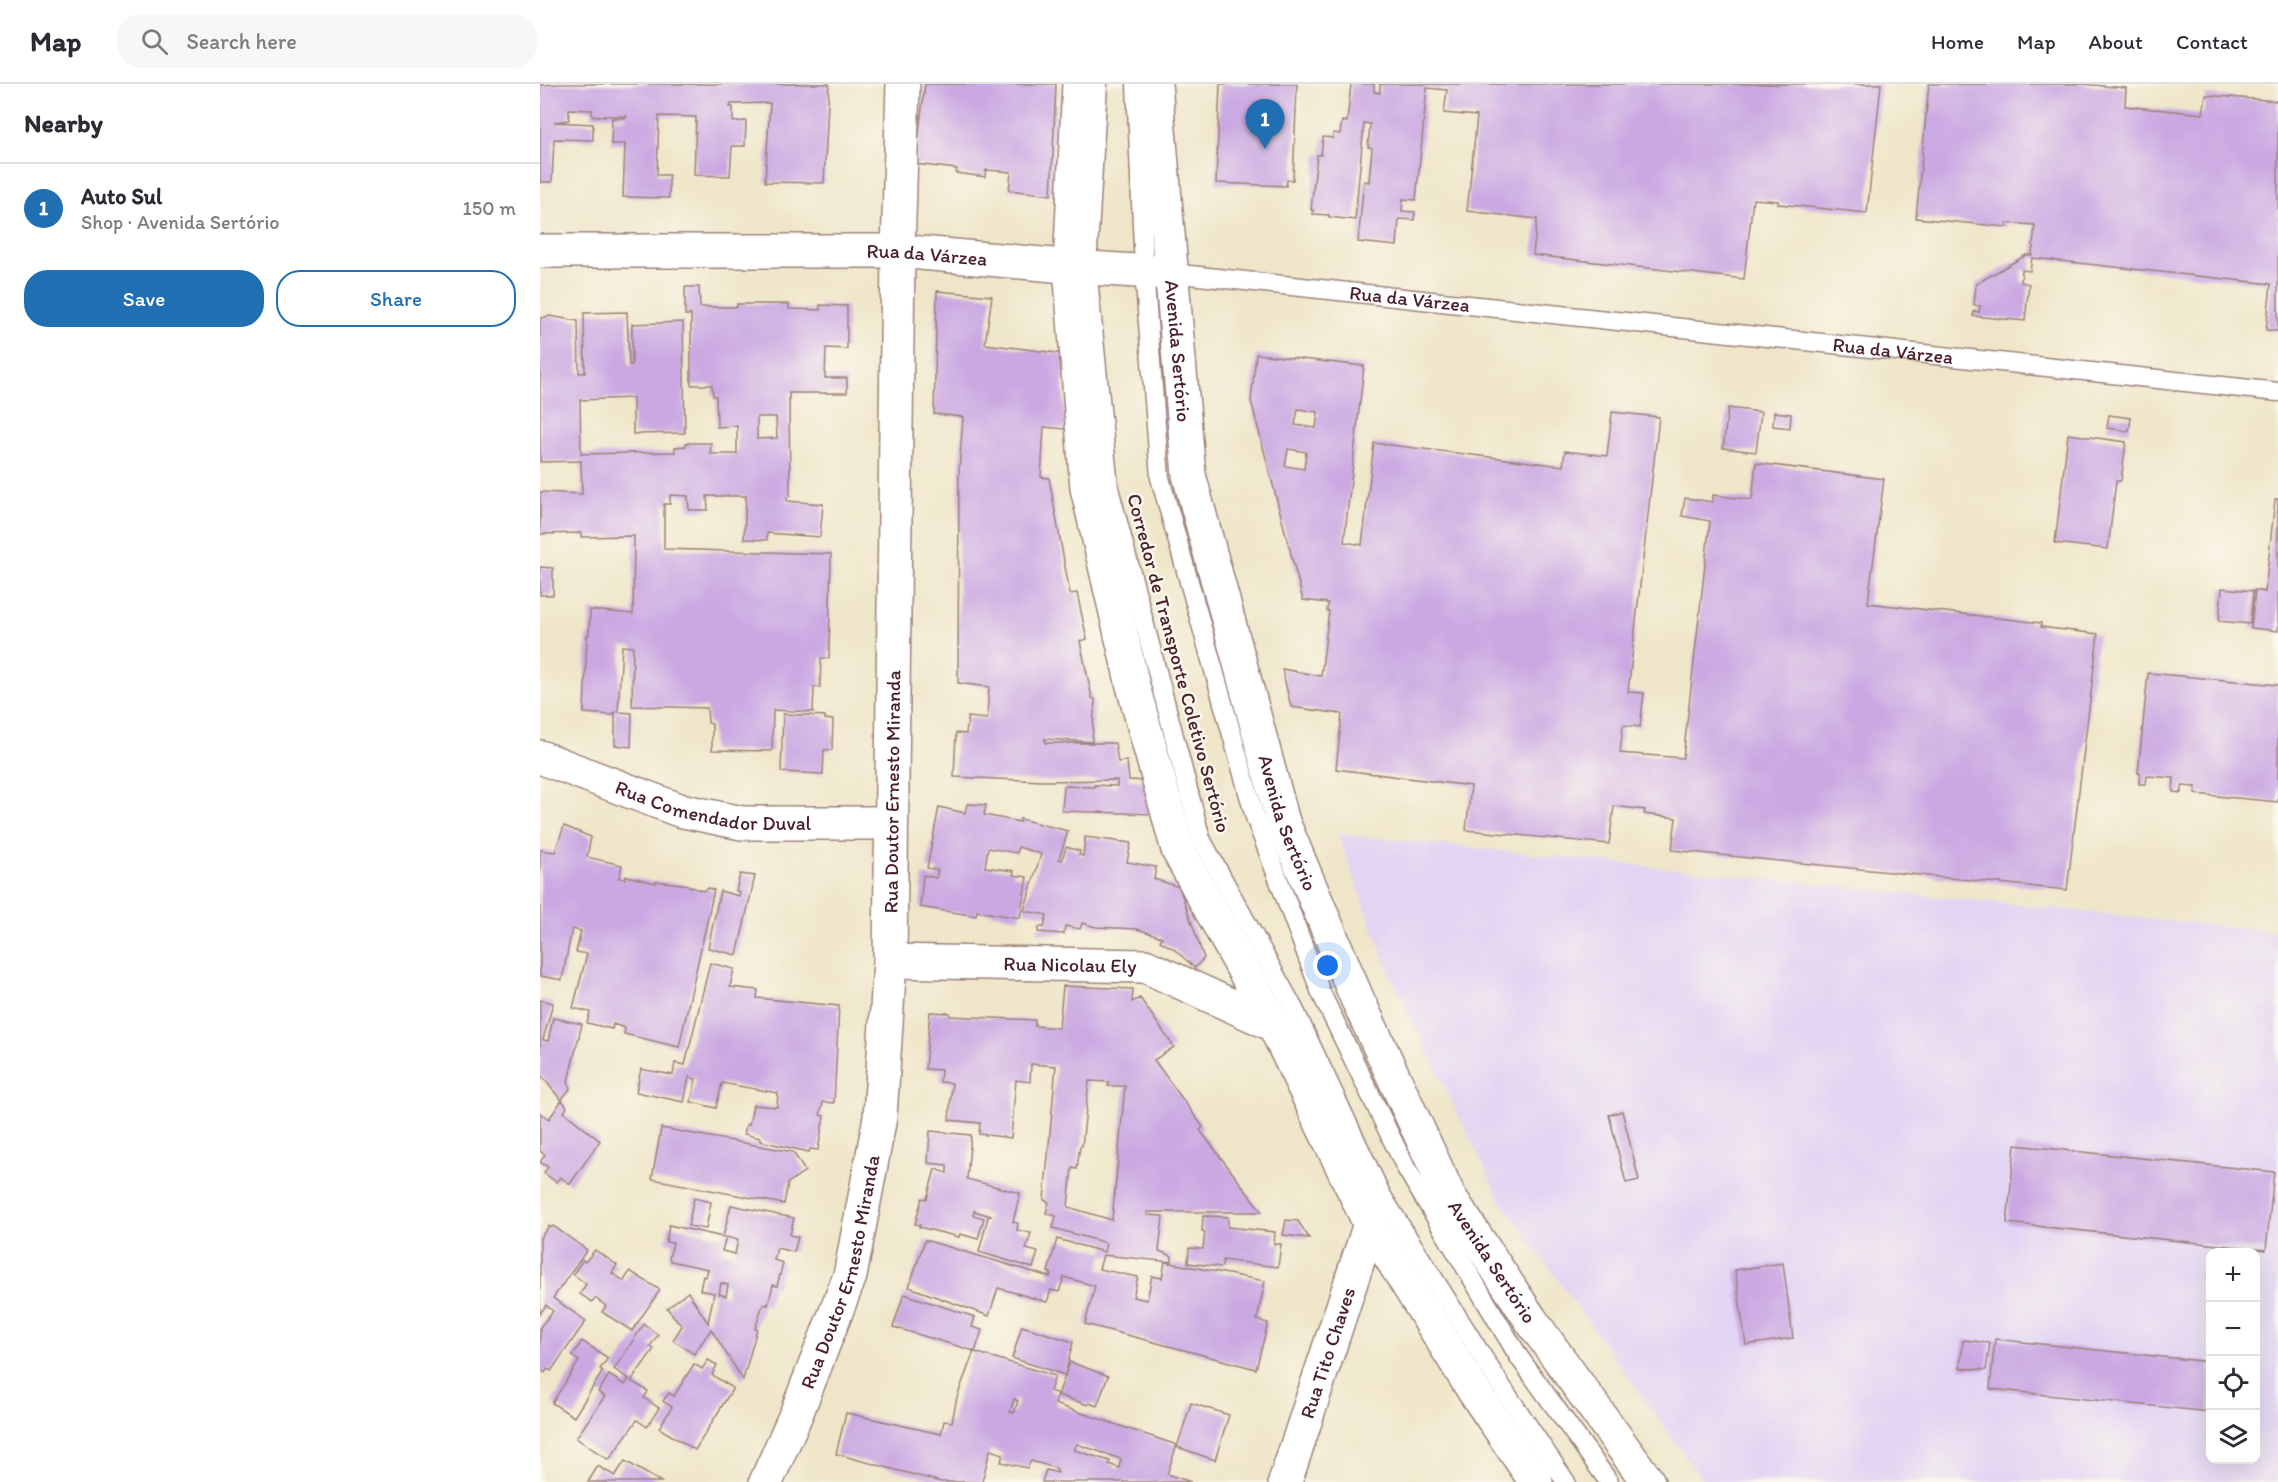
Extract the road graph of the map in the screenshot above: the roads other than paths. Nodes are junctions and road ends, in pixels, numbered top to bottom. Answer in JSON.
{"nodes":[{"id":1,"x":903,"y":84,"type":"edge"},
{"id":2,"x":1079,"y":84,"type":"edge"},
{"id":3,"x":1098,"y":84,"type":"edge"},
{"id":4,"x":1136,"y":84,"type":"edge"},
{"id":5,"x":1155,"y":84,"type":"edge"},
{"id":6,"x":540,"y":250,"type":"edge"},
{"id":7,"x":898,"y":251,"type":"junction"},
{"id":8,"x":1078,"y":268,"type":"junction"},
{"id":9,"x":1157,"y":272,"type":"junction"},
{"id":10,"x":2278,"y":392,"type":"edge"},
{"id":11,"x":540,"y":757,"type":"edge"},
{"id":12,"x":891,"y":823,"type":"junction"},
{"id":13,"x":890,"y":961,"type":"junction"},
{"id":14,"x":1274,"y":1025,"type":"junction"},
{"id":15,"x":1376,"y":1210,"type":"junction"},
{"id":16,"x":766,"y":1482,"type":"edge"},
{"id":17,"x":1285,"y":1482,"type":"edge"},
{"id":18,"x":1536,"y":1482,"type":"edge"},
{"id":19,"x":1566,"y":1482,"type":"edge"},
{"id":20,"x":1610,"y":1482,"type":"edge"},
{"id":21,"x":1648,"y":1482,"type":"edge"}],
"edges":[{"from":1,"to":7,"type":"street","name":"Rua Doutor Ernesto Miranda"},
{"from":2,"to":8,"type":"street"},
{"from":3,"to":8,"type":"lane","name":"Corredor de Transporte Coletivo Sertório"},
{"from":4,"to":9,"type":"lane","name":"Corredor de Transporte Coletivo Sertório"},
{"from":5,"to":9,"type":"street","name":"Avenida Sertório"},
{"from":6,"to":7,"type":"street","name":"Rua da Várzea"},
{"from":7,"to":8,"type":"street","name":"Rua da Várzea"},
{"from":7,"to":12,"type":"street","name":"Rua Doutor Ernesto Miranda"},
{"from":8,"to":9,"type":"street","name":"Rua da Várzea"},
{"from":8,"to":14,"type":"street"},
{"from":8,"to":15,"type":"lane","name":"Corredor de Transporte Coletivo Sertório"},
{"from":9,"to":10,"type":"lane","name":"Rua da Várzea"},
{"from":9,"to":20,"type":"lane","name":"Corredor de Transporte Coletivo Sertório"},
{"from":9,"to":21,"type":"street","name":"Avenida Sertório"},
{"from":11,"to":12,"type":"street","name":"Rua Comendador Duval"},
{"from":12,"to":13,"type":"street","name":"Rua Doutor Ernesto Miranda"},
{"from":13,"to":14,"type":"street","name":"Rua Nicolau Ely"},
{"from":13,"to":16,"type":"street","name":"Rua Doutor Ernesto Miranda"},
{"from":14,"to":15,"type":"street"},
{"from":15,"to":17,"type":"street","name":"Rua Tito Chaves"},
{"from":15,"to":18,"type":"street"},
{"from":15,"to":19,"type":"lane","name":"Corredor de Transporte Coletivo Sertório"}]}
